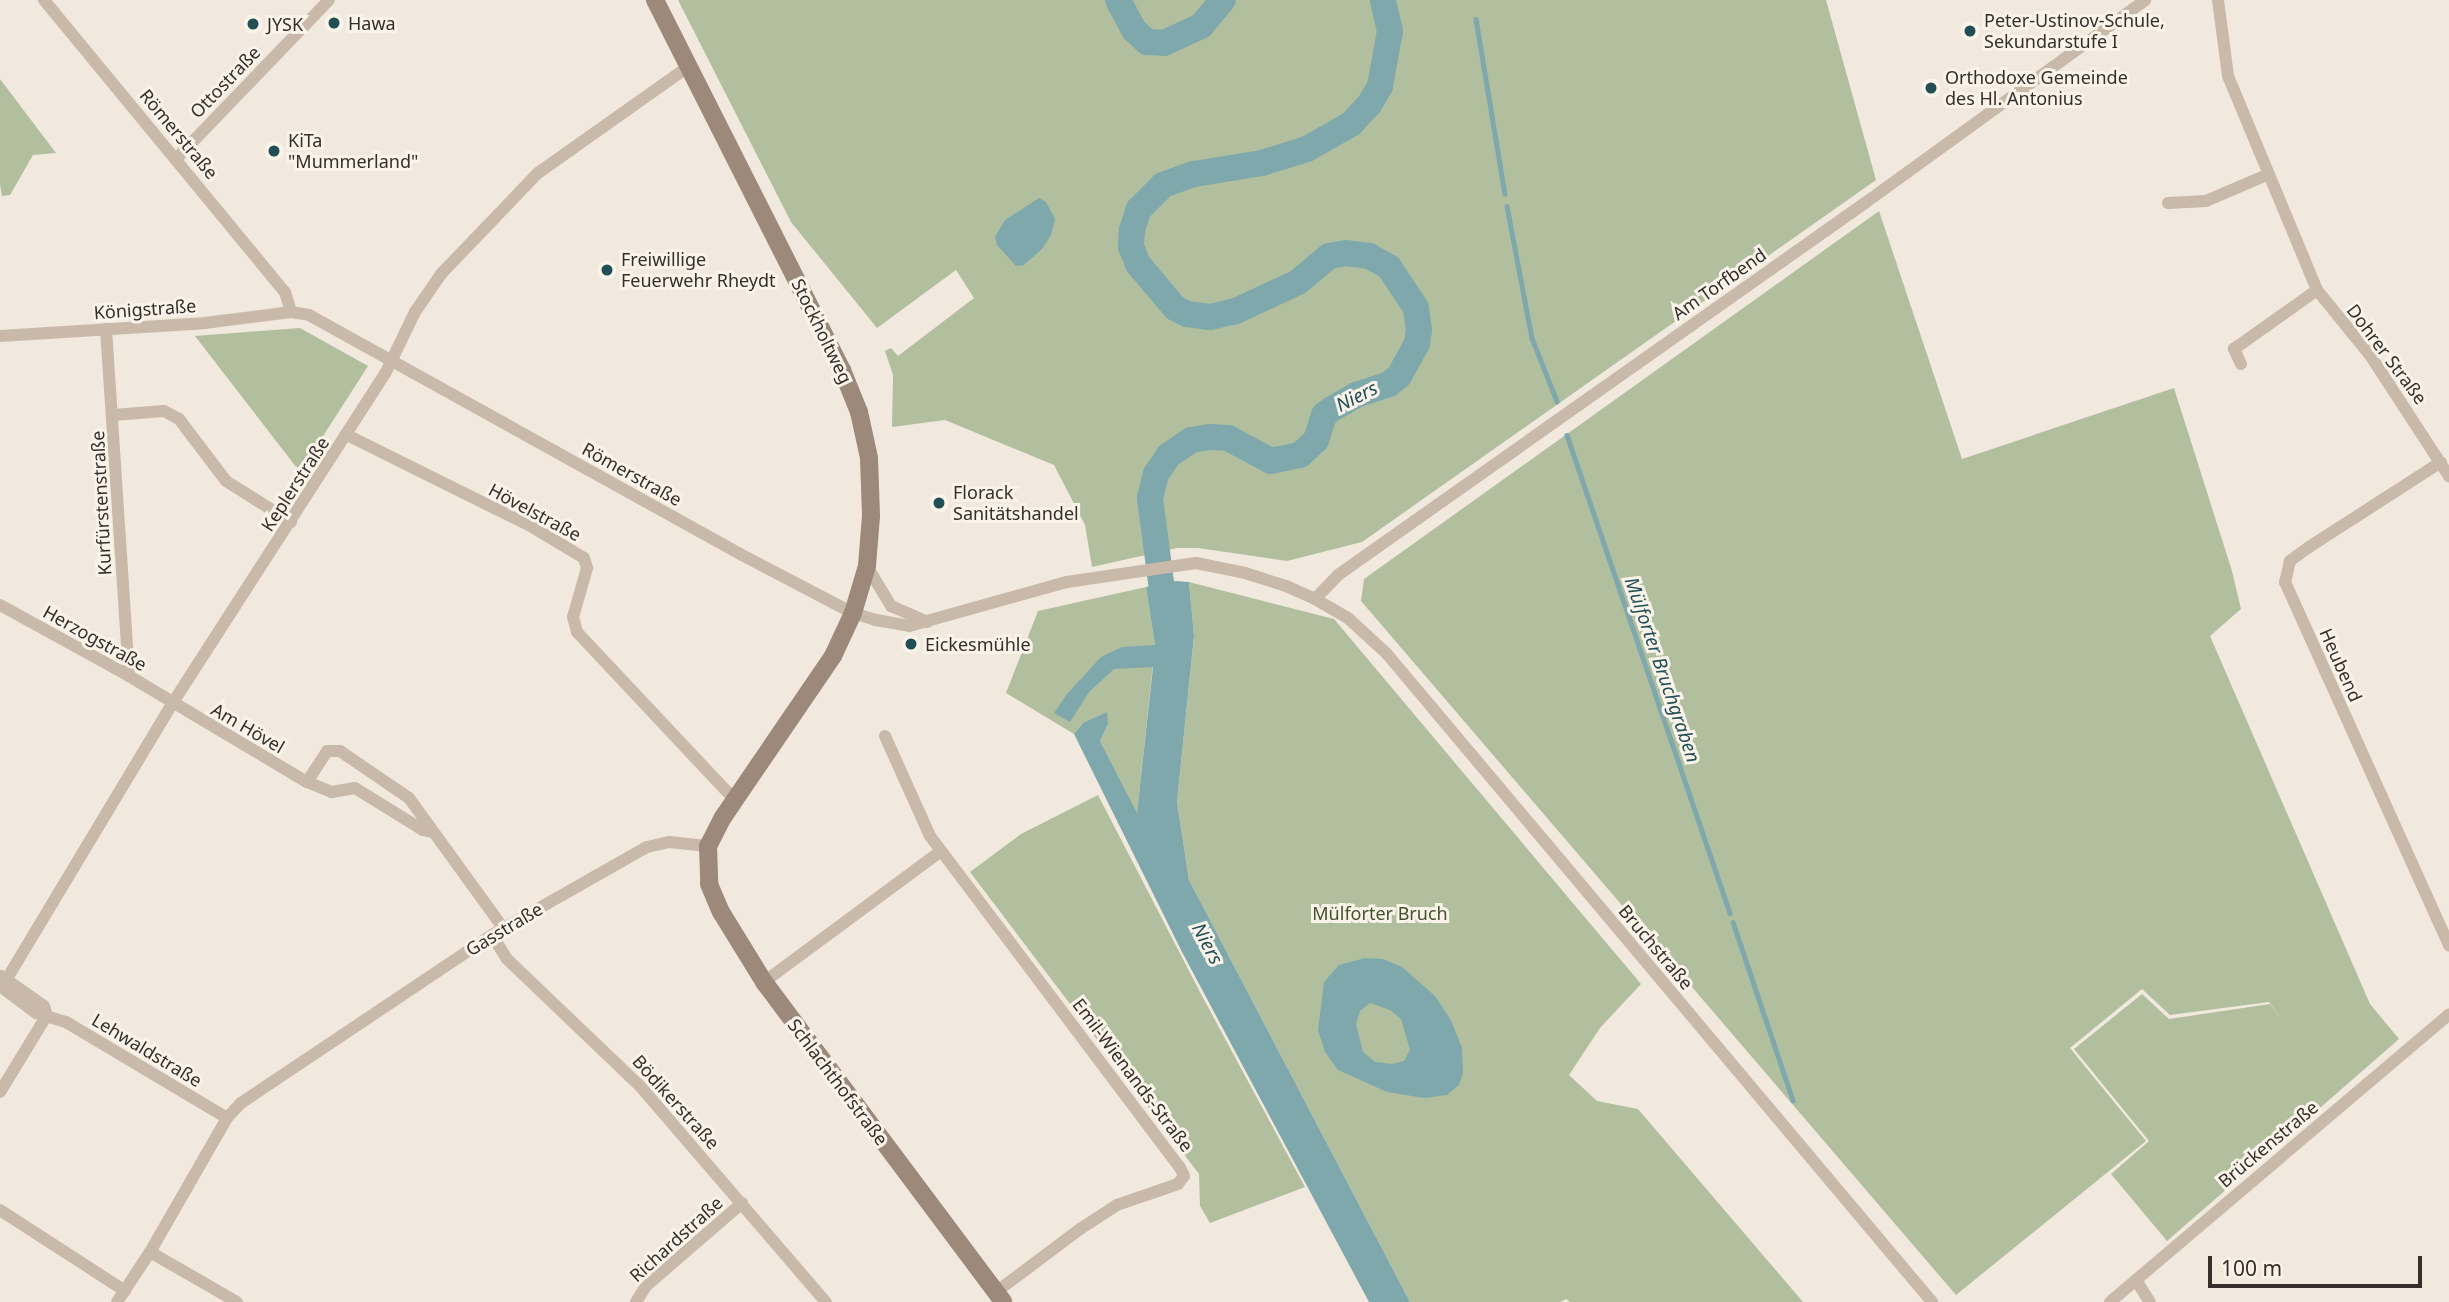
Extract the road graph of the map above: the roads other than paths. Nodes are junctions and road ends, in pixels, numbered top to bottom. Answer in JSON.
{"nodes":[{"id":1,"x":44,"y":0,"type":"edge"},
{"id":2,"x":328,"y":0,"type":"edge"},
{"id":3,"x":655,"y":0,"type":"edge"},
{"id":4,"x":2145,"y":0,"type":"edge"},
{"id":5,"x":2218,"y":0,"type":"edge"},
{"id":6,"x":689,"y":66,"type":"junction"},
{"id":7,"x":177,"y":158,"type":"junction"},
{"id":8,"x":2267,"y":175,"type":"junction"},
{"id":9,"x":2168,"y":203,"type":"dead end"},
{"id":10,"x":2317,"y":290,"type":"junction"},
{"id":11,"x":291,"y":312,"type":"junction"},
{"id":12,"x":106,"y":328,"type":"junction"},
{"id":13,"x":0,"y":336,"type":"edge"},
{"id":14,"x":393,"y":361,"type":"junction"},
{"id":15,"x":2241,"y":364,"type":"dead end"},
{"id":16,"x":114,"y":415,"type":"junction"},
{"id":17,"x":347,"y":435,"type":"junction"},
{"id":18,"x":2441,"y":462,"type":"junction"},
{"id":19,"x":2449,"y":476,"type":"edge"},
{"id":20,"x":291,"y":522,"type":"junction"},
{"id":21,"x":867,"y":566,"type":"junction"},
{"id":22,"x":1315,"y":599,"type":"junction"},
{"id":23,"x":0,"y":605,"type":"edge"},
{"id":24,"x":853,"y":613,"type":"junction"},
{"id":25,"x":1349,"y":619,"type":"joint"},
{"id":26,"x":928,"y":622,"type":"junction"},
{"id":27,"x":129,"y":676,"type":"junction"},
{"id":28,"x":172,"y":704,"type":"junction"},
{"id":29,"x":885,"y":736,"type":"dead end"},
{"id":30,"x":307,"y":782,"type":"junction"},
{"id":31,"x":733,"y":798,"type":"junction"},
{"id":32,"x":432,"y":832,"type":"junction"},
{"id":33,"x":708,"y":846,"type":"junction"},
{"id":34,"x":941,"y":851,"type":"junction"},
{"id":35,"x":497,"y":932,"type":"junction"},
{"id":36,"x":2449,"y":946,"type":"edge"},
{"id":37,"x":2,"y":982,"type":"edge"},
{"id":38,"x":764,"y":982,"type":"junction"},
{"id":39,"x":2449,"y":1014,"type":"edge"},
{"id":40,"x":47,"y":1015,"type":"junction"},
{"id":41,"x":0,"y":1092,"type":"edge"},
{"id":42,"x":227,"y":1118,"type":"junction"},
{"id":43,"x":742,"y":1203,"type":"junction"},
{"id":44,"x":0,"y":1210,"type":"edge"},
{"id":45,"x":150,"y":1252,"type":"junction"},
{"id":46,"x":2136,"y":1280,"type":"junction"},
{"id":47,"x":121,"y":1297,"type":"edge"},
{"id":48,"x":1000,"y":1297,"type":"edge"},
{"id":49,"x":237,"y":1302,"type":"edge"},
{"id":50,"x":636,"y":1302,"type":"edge"},
{"id":51,"x":826,"y":1302,"type":"edge"},
{"id":52,"x":1932,"y":1302,"type":"edge"},
{"id":53,"x":2110,"y":1302,"type":"edge"},
{"id":54,"x":2150,"y":1302,"type":"edge"}],
"edges":[{"from":1,"to":7,"type":"street","name":"Römerstraße"},
{"from":2,"to":7,"type":"street","name":"Ottostraße"},
{"from":3,"to":6,"type":"main road","name":"Stockholtweg"},
{"from":4,"to":22,"type":"street","name":"Am Torfbend"},
{"from":5,"to":8,"type":"street","name":"Dohrer Straße"},
{"from":6,"to":14,"type":"street","name":"Keplerstraße"},
{"from":6,"to":21,"type":"main road","name":"Stockholtweg"},
{"from":7,"to":11,"type":"street","name":"Römerstraße"},
{"from":8,"to":9,"type":"street"},
{"from":8,"to":10,"type":"street","name":"Dohrer Straße"},
{"from":10,"to":15,"type":"street"},
{"from":10,"to":18,"type":"street","name":"Dohrer Straße"},
{"from":11,"to":12,"type":"street","name":"Königstraße"},
{"from":11,"to":14,"type":"street","name":"Römerstraße"},
{"from":12,"to":13,"type":"street","name":"Königstraße"},
{"from":12,"to":16,"type":"street","name":"Kurfürstenstraße"},
{"from":14,"to":17,"type":"street","name":"Keplerstraße"},
{"from":14,"to":24,"type":"street","name":"Römerstraße"},
{"from":16,"to":20,"type":"street"},
{"from":16,"to":27,"type":"street","name":"Kurfürstenstraße"},
{"from":17,"to":20,"type":"street","name":"Keplerstraße"},
{"from":17,"to":31,"type":"street","name":"Hövelstraße"},
{"from":18,"to":19,"type":"street","name":"Dohrer Straße"},
{"from":18,"to":36,"type":"street","name":"Heubend"},
{"from":20,"to":28,"type":"street","name":"Keplerstraße"},
{"from":21,"to":24,"type":"main road"},
{"from":21,"to":26,"type":"street"},
{"from":22,"to":25,"type":"street","name":"Römerstraße"},
{"from":22,"to":26,"type":"street","name":"Römerstraße"},
{"from":23,"to":27,"type":"street","name":"Herzogstraße"},
{"from":24,"to":26,"type":"street","name":"Römerstraße"},
{"from":24,"to":31,"type":"main road"},
{"from":25,"to":52,"type":"street","name":"Bruchstraße"},
{"from":27,"to":28,"type":"street","name":"Herzogstraße"},
{"from":28,"to":30,"type":"street","name":"Am Hövel"},
{"from":28,"to":37,"type":"street","name":"Keplerstraße"},
{"from":29,"to":34,"type":"street","name":"Emil-Wienands-Straße"},
{"from":30,"to":32,"type":"street","name":"Am Hövel"},
{"from":30,"to":32,"type":"street","name":"Am Hövel"},
{"from":31,"to":33,"type":"main road"},
{"from":32,"to":35,"type":"street","name":"Am Hövel"},
{"from":33,"to":35,"type":"street","name":"Gasstraße"},
{"from":33,"to":38,"type":"main road","name":"Schlachthofstraße"},
{"from":34,"to":38,"type":"street"},
{"from":34,"to":48,"type":"street","name":"Emil-Wienands-Straße"},
{"from":35,"to":42,"type":"street","name":"Gasstraße"},
{"from":35,"to":43,"type":"street","name":"Bödikerstraße"},
{"from":37,"to":40,"type":"street","name":"Lehwaldstraße"},
{"from":38,"to":48,"type":"main road","name":"Schlachthofstraße"},
{"from":39,"to":46,"type":"street","name":"Brückenstraße"},
{"from":40,"to":41,"type":"street"},
{"from":40,"to":42,"type":"street","name":"Lehwaldstraße"},
{"from":42,"to":45,"type":"street","name":"Gasstraße"},
{"from":43,"to":50,"type":"street","name":"Richardstraße"},
{"from":43,"to":51,"type":"street","name":"Bödikerstraße"},
{"from":44,"to":47,"type":"street"},
{"from":45,"to":47,"type":"street","name":"Gasstraße"},
{"from":45,"to":49,"type":"street"},
{"from":46,"to":53,"type":"street","name":"Brückenstraße"},
{"from":46,"to":54,"type":"street"}]}
